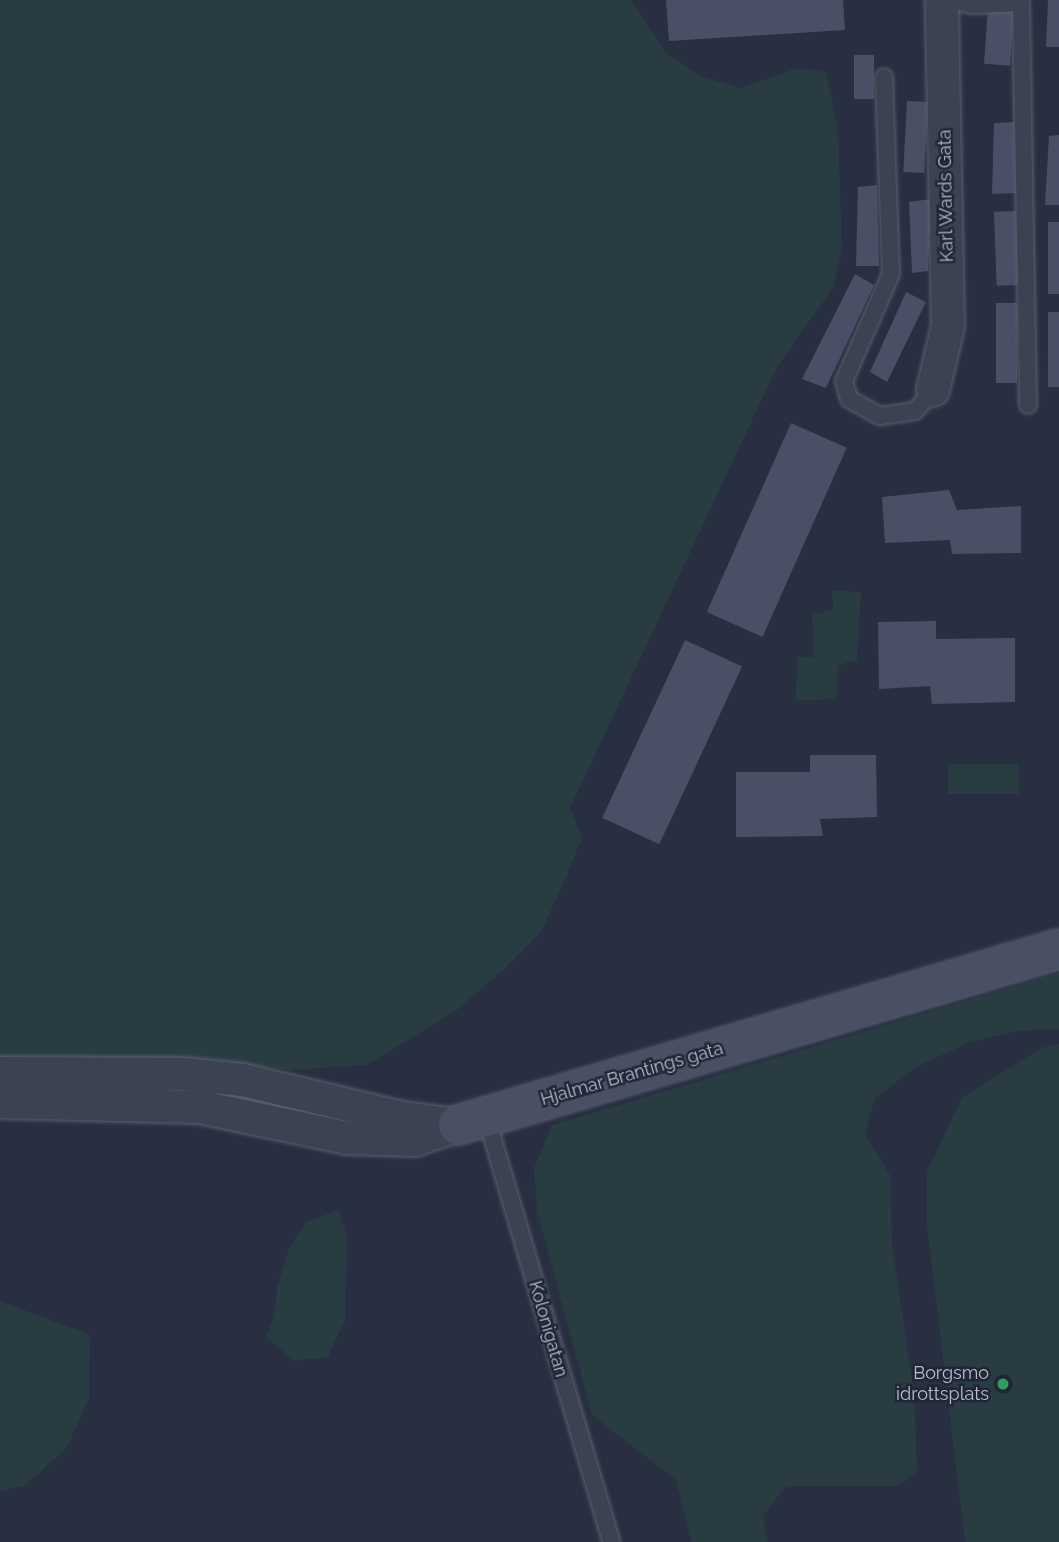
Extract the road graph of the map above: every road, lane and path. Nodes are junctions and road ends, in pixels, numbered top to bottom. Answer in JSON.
{"nodes":[{"id":1,"x":942,"y":0,"type":"edge"},
{"id":2,"x":953,"y":0,"type":"edge"},
{"id":3,"x":884,"y":77,"type":"dead end"},
{"id":4,"x":933,"y":390,"type":"joint"},
{"id":5,"x":1028,"y":405,"type":"dead end"},
{"id":6,"x":1059,"y":949,"type":"edge"},
{"id":7,"x":0,"y":1073,"type":"edge"},
{"id":8,"x":0,"y":1102,"type":"edge"},
{"id":9,"x":472,"y":1121,"type":"junction"},
{"id":10,"x":611,"y":1542,"type":"edge"}],
"edges":[{"from":1,"to":4,"type":"street","name":"Karl Wards Gata"},
{"from":2,"to":5,"type":"lane"},
{"from":3,"to":4,"type":"lane"},
{"from":6,"to":9,"type":"street","name":"Hjalmar Brantings gata"},
{"from":7,"to":9,"type":"street"},
{"from":8,"to":9,"type":"street","name":"Hjalmar Brantings gata"},
{"from":9,"to":10,"type":"lane","name":"Kolonigatan"}]}
